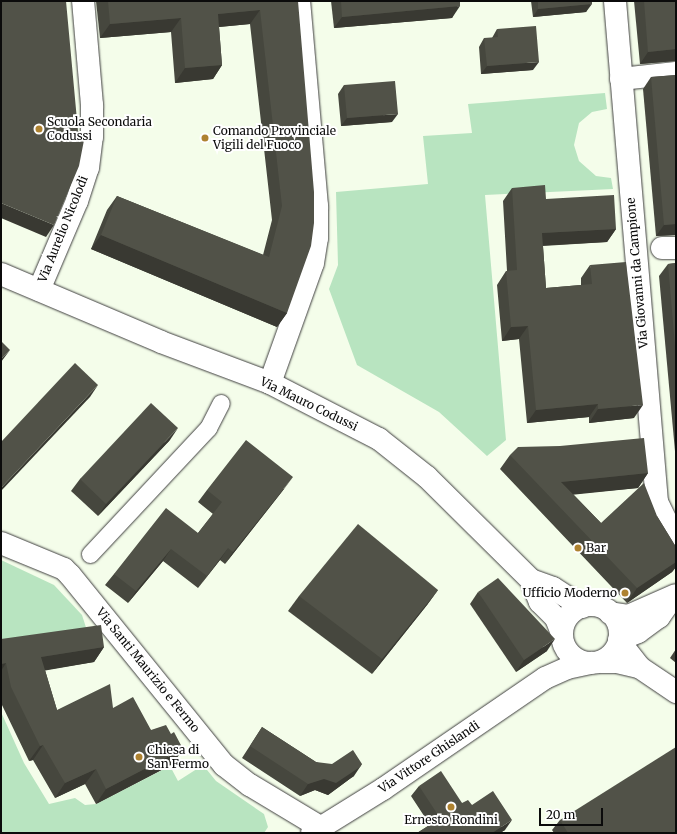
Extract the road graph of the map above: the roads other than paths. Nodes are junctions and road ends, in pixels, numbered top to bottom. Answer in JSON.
{"nodes":[{"id":1,"x":83,"y":1,"type":"edge"},
{"id":2,"x":299,"y":1,"type":"edge"},
{"id":3,"x":615,"y":1,"type":"edge"},
{"id":4,"x":676,"y":73,"type":"edge"},
{"id":5,"x":621,"y":78,"type":"junction"},
{"id":6,"x":1,"y":274,"type":"edge"},
{"id":7,"x":39,"y":290,"type":"junction"},
{"id":8,"x":270,"y":383,"type":"junction"},
{"id":9,"x":221,"y":403,"type":"dead end"},
{"id":10,"x":676,"y":541,"type":"edge"},
{"id":11,"x":1,"y":543,"type":"edge"},
{"id":12,"x":90,"y":554,"type":"dead end"},
{"id":13,"x":531,"y":580,"type":"junction"},
{"id":14,"x":674,"y":596,"type":"edge"},
{"id":15,"x":582,"y":607,"type":"junction"},
{"id":16,"x":610,"y":613,"type":"junction"},
{"id":17,"x":563,"y":637,"type":"junction"},
{"id":18,"x":619,"y":641,"type":"junction"},
{"id":19,"x":596,"y":662,"type":"junction"},
{"id":20,"x":639,"y":667,"type":"junction"},
{"id":21,"x":545,"y":678,"type":"junction"},
{"id":22,"x":676,"y":692,"type":"edge"},
{"id":23,"x":321,"y":831,"type":"edge"}],
"edges":[{"from":1,"to":7,"type":"street","name":"Via Aurelio Nicolodi"},
{"from":2,"to":8,"type":"street"},
{"from":3,"to":5,"type":"street","name":"Via Giovanni da Campione"},
{"from":4,"to":5,"type":"street"},
{"from":5,"to":10,"type":"street","name":"Via Giovanni da Campione"},
{"from":6,"to":7,"type":"street","name":"Via Mauro Codussi"},
{"from":7,"to":8,"type":"street","name":"Via Mauro Codussi"},
{"from":8,"to":13,"type":"street","name":"Via Mauro Codussi"},
{"from":9,"to":12,"type":"street"},
{"from":11,"to":23,"type":"street","name":"Via Santi Maurizio e Fermo"},
{"from":13,"to":15,"type":"street","name":"Via Mauro Codussi"},
{"from":13,"to":17,"type":"street","name":"Via Mauro Codussi"},
{"from":14,"to":16,"type":"street"},
{"from":14,"to":18,"type":"street"},
{"from":15,"to":16,"type":"street"},
{"from":15,"to":17,"type":"street"},
{"from":16,"to":18,"type":"street"},
{"from":17,"to":19,"type":"street"},
{"from":17,"to":21,"type":"street","name":"Via Vittore Ghislandi"},
{"from":18,"to":19,"type":"street"},
{"from":18,"to":20,"type":"street"},
{"from":19,"to":20,"type":"street"},
{"from":19,"to":21,"type":"street","name":"Via Vittore Ghislandi"},
{"from":20,"to":22,"type":"street"},
{"from":21,"to":23,"type":"street","name":"Via Vittore Ghislandi"}]}
